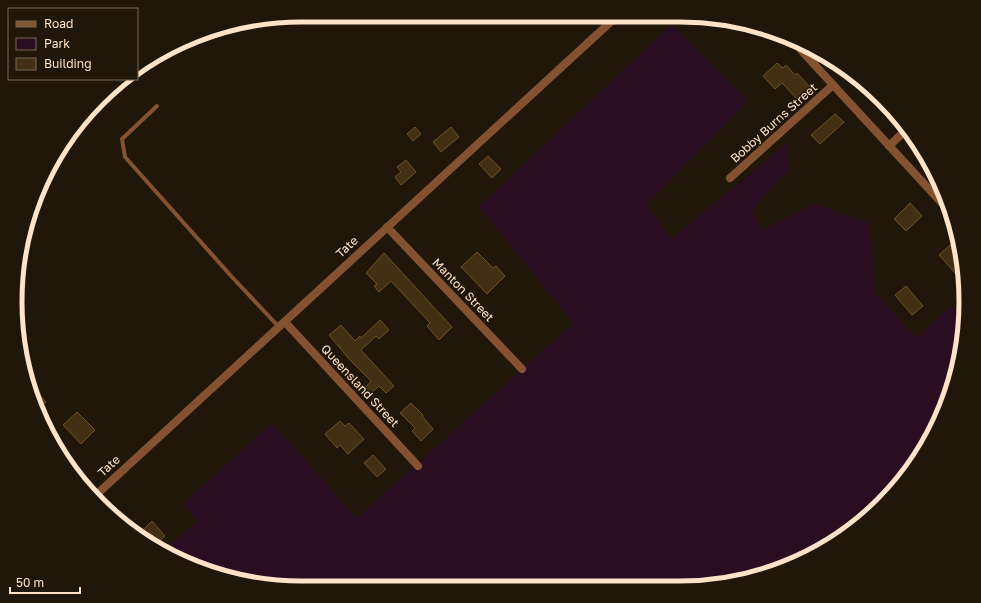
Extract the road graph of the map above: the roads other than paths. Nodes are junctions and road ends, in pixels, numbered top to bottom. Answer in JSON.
{"nodes":[{"id":1,"x":611,"y":22,"type":"edge"},
{"id":2,"x":801,"y":50,"type":"edge"},
{"id":3,"x":818,"y":58,"type":"edge"},
{"id":4,"x":813,"y":63,"type":"junction"},
{"id":5,"x":833,"y":86,"type":"junction"},
{"id":6,"x":157,"y":106,"type":"dead end"},
{"id":7,"x":903,"y":133,"type":"edge"},
{"id":8,"x":889,"y":146,"type":"junction"},
{"id":9,"x":730,"y":178,"type":"dead end"},
{"id":10,"x":940,"y":201,"type":"edge"},
{"id":11,"x":387,"y":227,"type":"junction"},
{"id":12,"x":282,"y":324,"type":"junction"},
{"id":13,"x":522,"y":369,"type":"dead end"},
{"id":14,"x":418,"y":466,"type":"dead end"},
{"id":15,"x":98,"y":493,"type":"edge"}],
"edges":[{"from":1,"to":11,"type":"street","name":"Tate"},
{"from":2,"to":4,"type":"street"},
{"from":3,"to":4,"type":"street"},
{"from":4,"to":5,"type":"street"},
{"from":5,"to":8,"type":"street"},
{"from":5,"to":9,"type":"street","name":"Bobby Burns Street"},
{"from":6,"to":12,"type":"lane"},
{"from":7,"to":8,"type":"street"},
{"from":8,"to":10,"type":"street"},
{"from":11,"to":12,"type":"street","name":"Tate"},
{"from":11,"to":13,"type":"street","name":"Manton Street"},
{"from":12,"to":14,"type":"street","name":"Queensland Street"},
{"from":12,"to":15,"type":"street","name":"Tate"}]}
